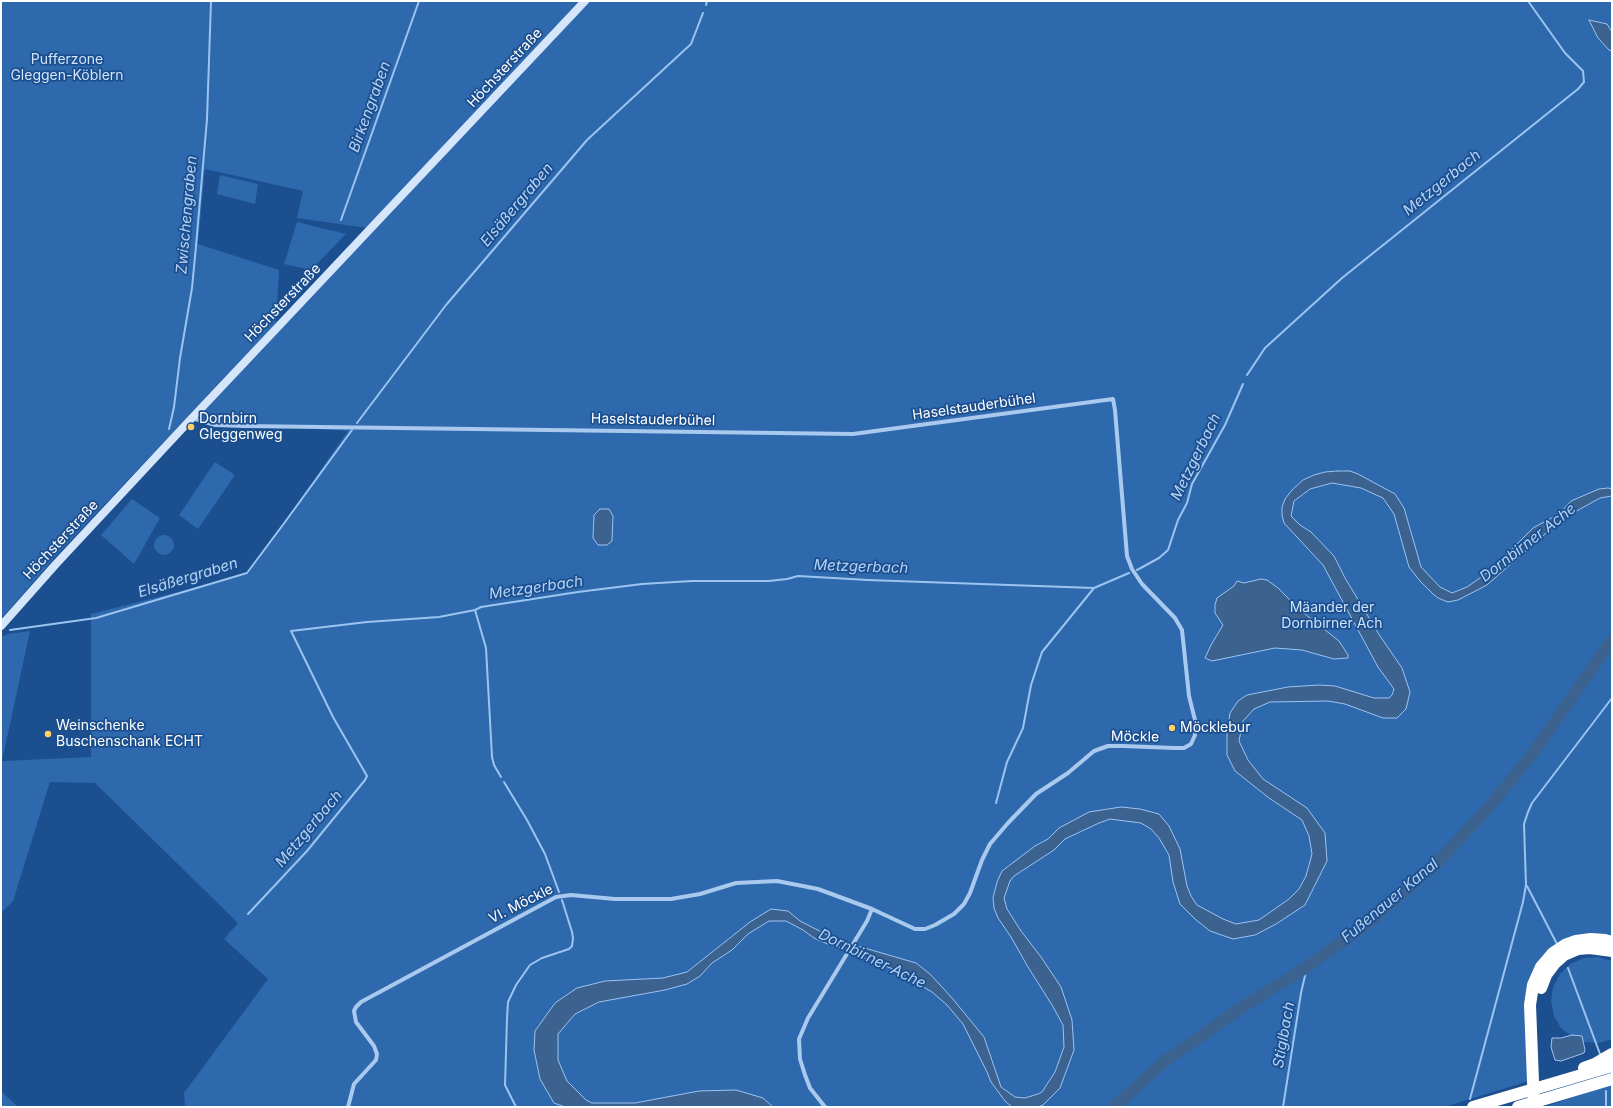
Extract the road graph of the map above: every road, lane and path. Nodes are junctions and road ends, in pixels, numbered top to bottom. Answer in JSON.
{"nodes":[{"id":1,"x":585,"y":1,"type":"edge"},
{"id":2,"x":1113,"y":399,"type":"joint"},
{"id":3,"x":192,"y":418,"type":"junction"},
{"id":4,"x":1,"y":626,"type":"edge"},
{"id":5,"x":872,"y":909,"type":"junction"},
{"id":6,"x":1612,"y":942,"type":"edge"},
{"id":7,"x":1612,"y":951,"type":"edge"},
{"id":8,"x":1612,"y":1054,"type":"edge"},
{"id":9,"x":1612,"y":1066,"type":"edge"},
{"id":10,"x":1612,"y":1079,"type":"edge"},
{"id":11,"x":1514,"y":1095,"type":"junction"},
{"id":12,"x":348,"y":1107,"type":"edge"},
{"id":13,"x":825,"y":1107,"type":"edge"},
{"id":14,"x":1473,"y":1107,"type":"edge"},
{"id":15,"x":1518,"y":1107,"type":"edge"},
{"id":16,"x":1534,"y":1107,"type":"edge"},
{"id":17,"x":1542,"y":1107,"type":"edge"}],
"edges":[{"from":1,"to":3,"type":"main road","name":"Höchsterstraße"},
{"from":2,"to":3,"type":"street","name":"Haselstauderbühel"},
{"from":2,"to":5,"type":"street","name":"Möckle"},
{"from":3,"to":4,"type":"main road","name":"Höchsterstraße"},
{"from":5,"to":12,"type":"street","name":"VI. Möckle"},
{"from":5,"to":13,"type":"street"},
{"from":6,"to":16,"type":"highway","bridge":true},
{"from":7,"to":17,"type":"highway","bridge":true},
{"from":8,"to":11,"type":"highway"},
{"from":9,"to":11,"type":"highway"},
{"from":10,"to":15,"type":"highway"},
{"from":11,"to":14,"type":"highway"}]}
